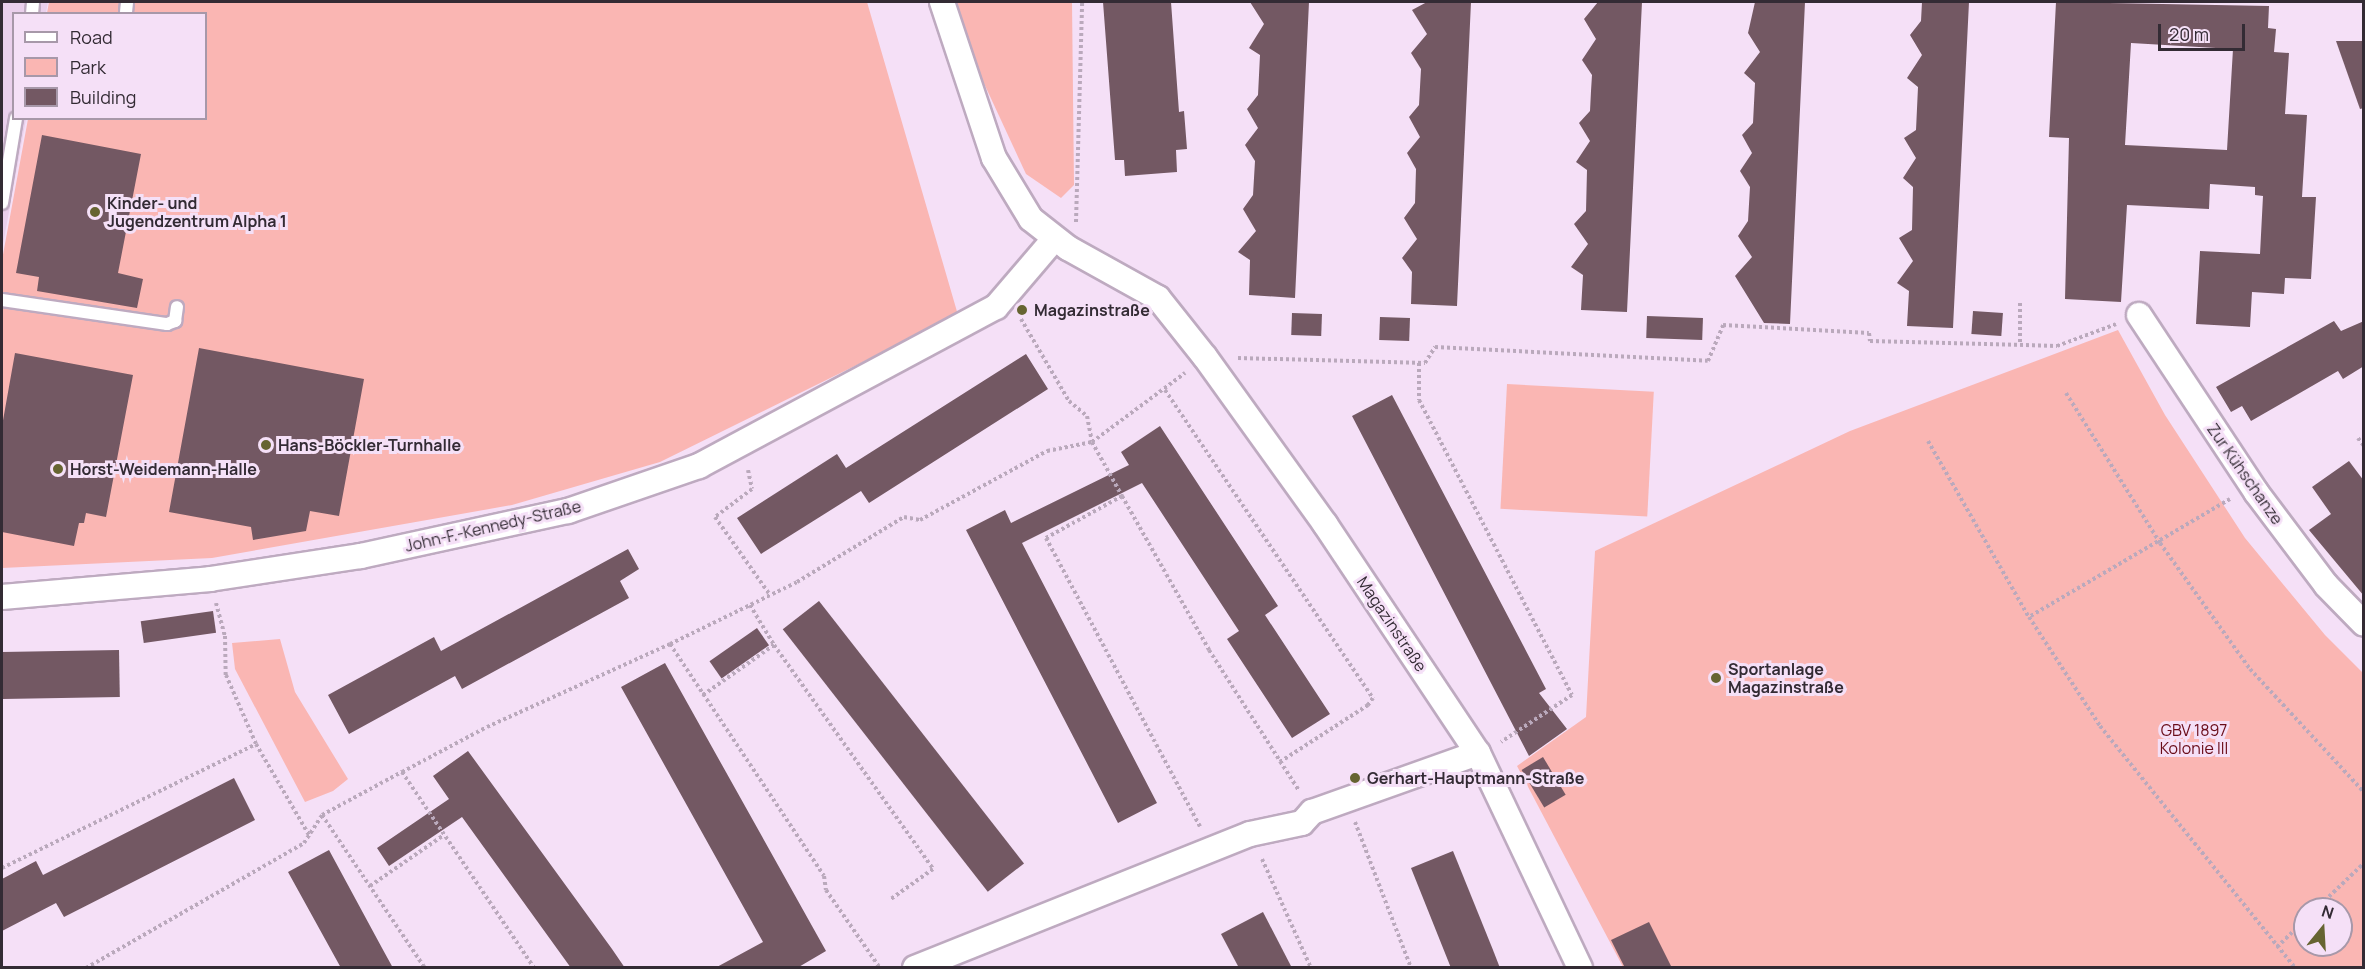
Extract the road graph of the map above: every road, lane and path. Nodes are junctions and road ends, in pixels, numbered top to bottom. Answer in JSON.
{"nodes":[{"id":1,"x":942,"y":2,"type":"edge"},
{"id":2,"x":1082,"y":2,"type":"edge"},
{"id":3,"x":16,"y":120,"type":"edge"},
{"id":4,"x":2,"y":203,"type":"edge"},
{"id":5,"x":1061,"y":244,"type":"junction"},
{"id":6,"x":1009,"y":296,"type":"junction"},
{"id":7,"x":2,"y":300,"type":"edge"},
{"id":8,"x":2020,"y":303,"type":"dead end"},
{"id":9,"x":177,"y":307,"type":"dead end"},
{"id":10,"x":2139,"y":315,"type":"joint"},
{"id":11,"x":2020,"y":345,"type":"junction"},
{"id":12,"x":1205,"y":357,"type":"junction"},
{"id":13,"x":1419,"y":363,"type":"junction"},
{"id":14,"x":1165,"y":390,"type":"junction"},
{"id":15,"x":2066,"y":393,"type":"dead end"},
{"id":16,"x":2358,"y":438,"type":"dead end"},
{"id":17,"x":1928,"y":441,"type":"dead end"},
{"id":18,"x":1092,"y":442,"type":"junction"},
{"id":19,"x":742,"y":444,"type":"junction"},
{"id":20,"x":2364,"y":446,"type":"edge"},
{"id":21,"x":2251,"y":485,"type":"junction"},
{"id":22,"x":1122,"y":496,"type":"junction"},
{"id":23,"x":2160,"y":543,"type":"junction"},
{"id":24,"x":770,"y":595,"type":"junction"},
{"id":25,"x":2,"y":597,"type":"edge"},
{"id":26,"x":750,"y":604,"type":"junction"},
{"id":27,"x":2029,"y":617,"type":"junction"},
{"id":28,"x":2364,"y":624,"type":"edge"},
{"id":29,"x":225,"y":636,"type":"dead end"},
{"id":30,"x":670,"y":644,"type":"junction"},
{"id":31,"x":774,"y":645,"type":"junction"},
{"id":32,"x":703,"y":695,"type":"junction"},
{"id":33,"x":256,"y":744,"type":"junction"},
{"id":34,"x":1478,"y":754,"type":"junction"},
{"id":35,"x":1280,"y":762,"type":"junction"},
{"id":36,"x":402,"y":772,"type":"junction"},
{"id":37,"x":2364,"y":792,"type":"edge"},
{"id":38,"x":1344,"y":800,"type":"junction"},
{"id":39,"x":1312,"y":812,"type":"junction"},
{"id":40,"x":322,"y":815,"type":"junction"},
{"id":41,"x":1250,"y":834,"type":"junction"},
{"id":42,"x":309,"y":835,"type":"junction"},
{"id":43,"x":444,"y":835,"type":"junction"},
{"id":44,"x":1212,"y":849,"type":"junction"},
{"id":45,"x":2364,"y":863,"type":"edge"},
{"id":46,"x":2,"y":868,"type":"edge"},
{"id":47,"x":370,"y":886,"type":"junction"},
{"id":48,"x":2329,"y":897,"type":"edge"},
{"id":49,"x":891,"y":899,"type":"dead end"},
{"id":50,"x":2293,"y":932,"type":"edge"},
{"id":51,"x":2277,"y":947,"type":"junction"},
{"id":52,"x":86,"y":968,"type":"edge"},
{"id":53,"x":424,"y":968,"type":"edge"},
{"id":54,"x":534,"y":968,"type":"edge"},
{"id":55,"x":880,"y":968,"type":"edge"},
{"id":56,"x":915,"y":968,"type":"edge"},
{"id":57,"x":1311,"y":968,"type":"edge"},
{"id":58,"x":1411,"y":968,"type":"edge"},
{"id":59,"x":1580,"y":968,"type":"edge"},
{"id":60,"x":2295,"y":968,"type":"edge"}],
"edges":[{"from":1,"to":5,"type":"street","name":"Magazinstraße"},
{"from":2,"to":5,"type":"path"},
{"from":3,"to":4,"type":"lane"},
{"from":5,"to":6,"type":"street","name":"John-F.-Kennedy-Straße"},
{"from":5,"to":12,"type":"street","name":"Magazinstraße"},
{"from":6,"to":18,"type":"path"},
{"from":6,"to":19,"type":"street","name":"John-F.-Kennedy-Straße"},
{"from":7,"to":9,"type":"lane"},
{"from":8,"to":11,"type":"path"},
{"from":10,"to":11,"type":"path"},
{"from":10,"to":21,"type":"street","name":"Zur Kühschanze"},
{"from":11,"to":13,"type":"path"},
{"from":12,"to":13,"type":"path"},
{"from":12,"to":14,"type":"path"},
{"from":12,"to":34,"type":"street","name":"Magazinstraße"},
{"from":13,"to":34,"type":"path"},
{"from":14,"to":18,"type":"path"},
{"from":14,"to":35,"type":"path"},
{"from":15,"to":23,"type":"path"},
{"from":16,"to":20,"type":"path"},
{"from":17,"to":27,"type":"path"},
{"from":18,"to":22,"type":"path"},
{"from":18,"to":24,"type":"path"},
{"from":19,"to":24,"type":"path"},
{"from":19,"to":25,"type":"street","name":"John-F.-Kennedy-Straße"},
{"from":21,"to":23,"type":"path"},
{"from":21,"to":28,"type":"street","name":"Zur Kühschanze"},
{"from":22,"to":35,"type":"path"},
{"from":22,"to":44,"type":"path"},
{"from":23,"to":27,"type":"path"},
{"from":23,"to":37,"type":"path"},
{"from":24,"to":26,"type":"path"},
{"from":26,"to":30,"type":"path"},
{"from":26,"to":31,"type":"path"},
{"from":27,"to":51,"type":"path"},
{"from":29,"to":33,"type":"path"},
{"from":30,"to":32,"type":"path"},
{"from":30,"to":36,"type":"path"},
{"from":31,"to":32,"type":"path"},
{"from":31,"to":49,"type":"path"},
{"from":32,"to":55,"type":"path"},
{"from":33,"to":42,"type":"path"},
{"from":33,"to":46,"type":"path"},
{"from":34,"to":38,"type":"street"},
{"from":34,"to":59,"type":"street","name":"Magazinstraße"},
{"from":35,"to":39,"type":"path"},
{"from":36,"to":40,"type":"path"},
{"from":36,"to":43,"type":"path"},
{"from":38,"to":39,"type":"street"},
{"from":38,"to":58,"type":"path"},
{"from":39,"to":41,"type":"street"},
{"from":40,"to":42,"type":"path"},
{"from":40,"to":47,"type":"path"},
{"from":41,"to":44,"type":"street"},
{"from":41,"to":57,"type":"path"},
{"from":42,"to":52,"type":"path"},
{"from":43,"to":47,"type":"path"},
{"from":43,"to":54,"type":"path"},
{"from":44,"to":56,"type":"street"},
{"from":45,"to":48,"type":"path"},
{"from":47,"to":53,"type":"path"},
{"from":50,"to":51,"type":"path"},
{"from":51,"to":60,"type":"path"}]}
